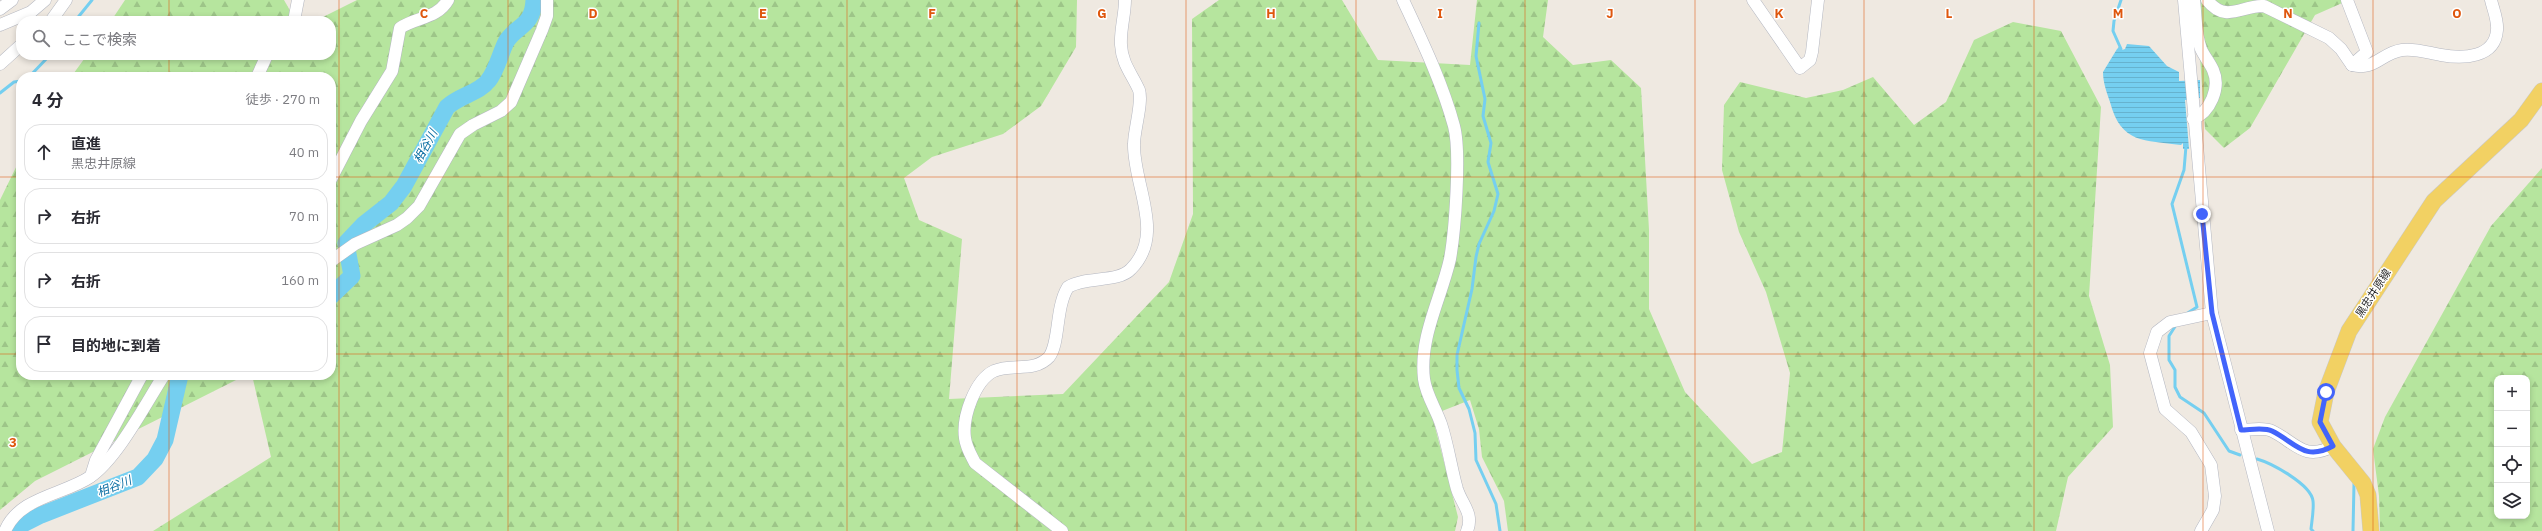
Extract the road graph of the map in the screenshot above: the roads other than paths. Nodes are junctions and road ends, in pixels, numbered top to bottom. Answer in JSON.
{"nodes":[{"id":1,"x":12,"y":0,"type":"edge"},
{"id":2,"x":45,"y":0,"type":"edge"},
{"id":3,"x":66,"y":0,"type":"edge"},
{"id":4,"x":298,"y":0,"type":"edge"},
{"id":5,"x":448,"y":0,"type":"edge"},
{"id":6,"x":547,"y":0,"type":"edge"},
{"id":7,"x":1125,"y":0,"type":"edge"},
{"id":8,"x":1403,"y":0,"type":"edge"},
{"id":9,"x":1753,"y":0,"type":"edge"},
{"id":10,"x":1818,"y":0,"type":"edge"},
{"id":11,"x":2184,"y":0,"type":"edge"},
{"id":12,"x":2194,"y":0,"type":"edge"},
{"id":13,"x":2207,"y":0,"type":"edge"},
{"id":14,"x":2347,"y":0,"type":"edge"},
{"id":15,"x":2491,"y":0,"type":"edge"},
{"id":16,"x":0,"y":9,"type":"edge"},
{"id":17,"x":22,"y":16,"type":"edge"},
{"id":18,"x":55,"y":16,"type":"edge"},
{"id":19,"x":295,"y":16,"type":"edge"},
{"id":20,"x":16,"y":18,"type":"edge"},
{"id":21,"x":0,"y":25,"type":"edge"},
{"id":22,"x":16,"y":50,"type":"edge"},
{"id":23,"x":265,"y":60,"type":"edge"},
{"id":24,"x":0,"y":64,"type":"edge"},
{"id":25,"x":2352,"y":66,"type":"junction"},
{"id":26,"x":259,"y":72,"type":"edge"},
{"id":27,"x":2542,"y":91,"type":"edge"},
{"id":28,"x":2193,"y":119,"type":"junction"},
{"id":29,"x":336,"y":169,"type":"edge"},
{"id":30,"x":336,"y":258,"type":"edge"},
{"id":31,"x":2212,"y":313,"type":"junction"},
{"id":32,"x":139,"y":380,"type":"edge"},
{"id":33,"x":161,"y":380,"type":"edge"},
{"id":34,"x":2241,"y":430,"type":"junction"},
{"id":35,"x":2333,"y":446,"type":"junction"},
{"id":36,"x":91,"y":476,"type":"junction"},
{"id":37,"x":5,"y":531,"type":"edge"},
{"id":38,"x":1062,"y":531,"type":"edge"},
{"id":39,"x":1467,"y":531,"type":"edge"},
{"id":40,"x":2201,"y":531,"type":"edge"},
{"id":41,"x":2268,"y":531,"type":"edge"},
{"id":42,"x":2371,"y":531,"type":"edge"}],
"edges":[{"from":1,"to":16,"type":"street"},
{"from":2,"to":17,"type":"street"},
{"from":3,"to":18,"type":"street"},
{"from":4,"to":19,"type":"street"},
{"from":5,"to":29,"type":"street"},
{"from":6,"to":30,"type":"street"},
{"from":7,"to":38,"type":"street"},
{"from":8,"to":39,"type":"street"},
{"from":9,"to":10,"type":"street"},
{"from":11,"to":28,"type":"street"},
{"from":12,"to":28,"type":"street"},
{"from":13,"to":25,"type":"street"},
{"from":14,"to":25,"type":"street"},
{"from":15,"to":25,"type":"street"},
{"from":20,"to":21,"type":"street"},
{"from":22,"to":24,"type":"street"},
{"from":23,"to":26,"type":"street"},
{"from":27,"to":35,"type":"main road","name":"黒忠井原線"},
{"from":28,"to":31,"type":"street"},
{"from":31,"to":34,"type":"street"},
{"from":31,"to":40,"type":"street"},
{"from":32,"to":36,"type":"street"},
{"from":33,"to":36,"type":"street"},
{"from":34,"to":35,"type":"street"},
{"from":34,"to":41,"type":"street"},
{"from":35,"to":42,"type":"main road","name":"黒忠井原線"},
{"from":36,"to":37,"type":"street"}]}
